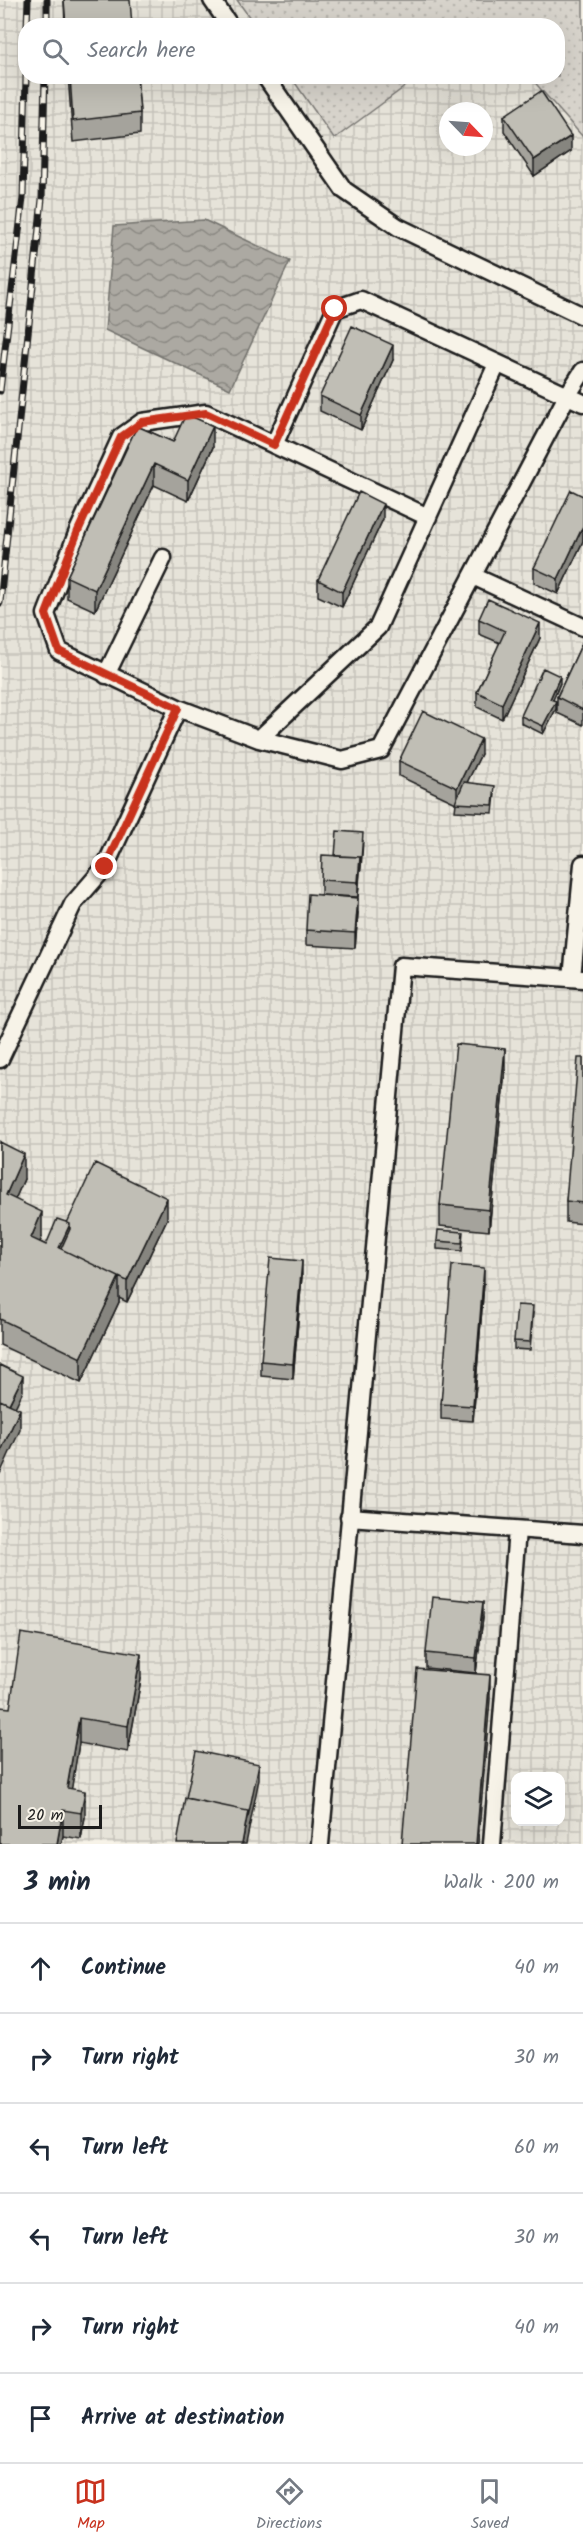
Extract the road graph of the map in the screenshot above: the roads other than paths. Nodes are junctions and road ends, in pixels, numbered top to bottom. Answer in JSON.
{"nodes":[{"id":1,"x":212,"y":0,"type":"edge"},
{"id":2,"x":224,"y":18,"type":"edge"},
{"id":3,"x":271,"y":84,"type":"edge"},
{"id":4,"x":583,"y":316,"type":"edge"},
{"id":5,"x":497,"y":364,"type":"junction"},
{"id":6,"x":583,"y":370,"type":"edge"},
{"id":7,"x":567,"y":396,"type":"junction"},
{"id":8,"x":583,"y":403,"type":"edge"},
{"id":9,"x":274,"y":445,"type":"junction"},
{"id":10,"x":428,"y":517,"type":"junction"},
{"id":11,"x":163,"y":558,"type":"dead end"},
{"id":12,"x":473,"y":576,"type":"junction"},
{"id":13,"x":583,"y":627,"type":"edge"},
{"id":14,"x":106,"y":675,"type":"junction"},
{"id":15,"x":178,"y":708,"type":"junction"},
{"id":16,"x":259,"y":739,"type":"junction"},
{"id":17,"x":583,"y":864,"type":"edge"},
{"id":18,"x":577,"y":979,"type":"edge"},
{"id":19,"x":0,"y":1059,"type":"edge"},
{"id":20,"x":349,"y":1517,"type":"junction"},
{"id":21,"x":517,"y":1530,"type":"junction"},
{"id":22,"x":583,"y":1534,"type":"edge"},
{"id":23,"x":320,"y":1844,"type":"edge"},
{"id":24,"x":492,"y":1844,"type":"edge"}],
"edges":[{"from":1,"to":2,"type":"lane"},
{"from":3,"to":4,"type":"lane"},
{"from":5,"to":7,"type":"lane"},
{"from":5,"to":9,"type":"lane"},
{"from":5,"to":10,"type":"lane"},
{"from":6,"to":7,"type":"lane"},
{"from":7,"to":8,"type":"lane"},
{"from":7,"to":12,"type":"lane"},
{"from":9,"to":10,"type":"lane"},
{"from":9,"to":14,"type":"lane"},
{"from":10,"to":16,"type":"lane"},
{"from":11,"to":14,"type":"lane"},
{"from":12,"to":13,"type":"lane"},
{"from":12,"to":16,"type":"lane"},
{"from":14,"to":15,"type":"lane"},
{"from":15,"to":16,"type":"lane"},
{"from":15,"to":19,"type":"lane"},
{"from":17,"to":18,"type":"lane"},
{"from":18,"to":20,"type":"lane"},
{"from":20,"to":21,"type":"lane"},
{"from":20,"to":23,"type":"lane"},
{"from":21,"to":22,"type":"lane"},
{"from":21,"to":24,"type":"lane"}]}
